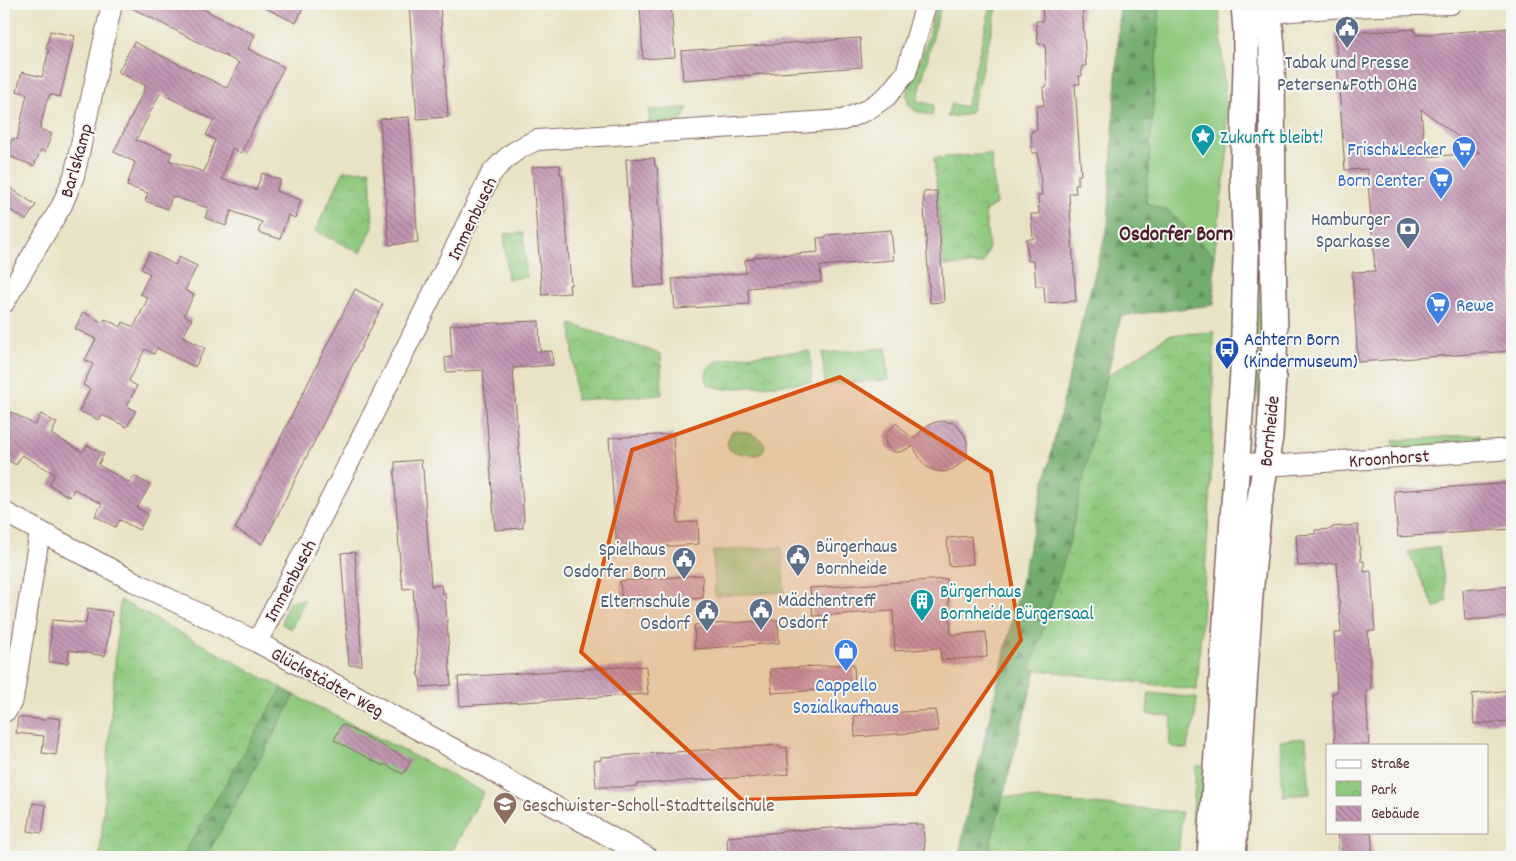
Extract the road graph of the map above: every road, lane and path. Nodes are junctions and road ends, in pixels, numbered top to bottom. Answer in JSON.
{"nodes":[{"id":1,"x":112,"y":4,"type":"edge"},
{"id":2,"x":926,"y":4,"type":"edge"},
{"id":3,"x":1451,"y":4,"type":"edge"},
{"id":4,"x":1267,"y":7,"type":"edge"},
{"id":5,"x":1245,"y":15,"type":"edge"},
{"id":6,"x":4,"y":303,"type":"edge"},
{"id":7,"x":1243,"y":381,"type":"junction"},
{"id":8,"x":1512,"y":449,"type":"edge"},
{"id":9,"x":1238,"y":463,"type":"junction"},
{"id":10,"x":1266,"y":464,"type":"junction"},
{"id":11,"x":4,"y":512,"type":"edge"},
{"id":12,"x":40,"y":532,"type":"junction"},
{"id":13,"x":257,"y":642,"type":"junction"},
{"id":14,"x":4,"y":712,"type":"edge"},
{"id":15,"x":648,"y":857,"type":"edge"},
{"id":16,"x":1210,"y":857,"type":"edge"},
{"id":17,"x":1233,"y":857,"type":"edge"}],
"edges":[{"from":1,"to":6,"type":"street","name":"Barlskamp"},
{"from":2,"to":13,"type":"street","name":"Immenbusch"},
{"from":3,"to":4,"type":"street"},
{"from":4,"to":5,"type":"street"},
{"from":4,"to":10,"type":"street","name":"Bornheide"},
{"from":5,"to":7,"type":"street","name":"Bornheide"},
{"from":7,"to":9,"type":"street","name":"Bornheide"},
{"from":7,"to":10,"type":"street"},
{"from":8,"to":10,"type":"street","name":"Kroonhorst"},
{"from":9,"to":10,"type":"street","name":"Kroonhorst"},
{"from":9,"to":16,"type":"street","name":"Bornheide"},
{"from":10,"to":17,"type":"street","name":"Bornheide"},
{"from":11,"to":12,"type":"street","name":"Glückstädter Weg"},
{"from":12,"to":13,"type":"street","name":"Glückstädter Weg"},
{"from":12,"to":14,"type":"street"},
{"from":13,"to":15,"type":"street","name":"Glückstädter Weg"}]}
